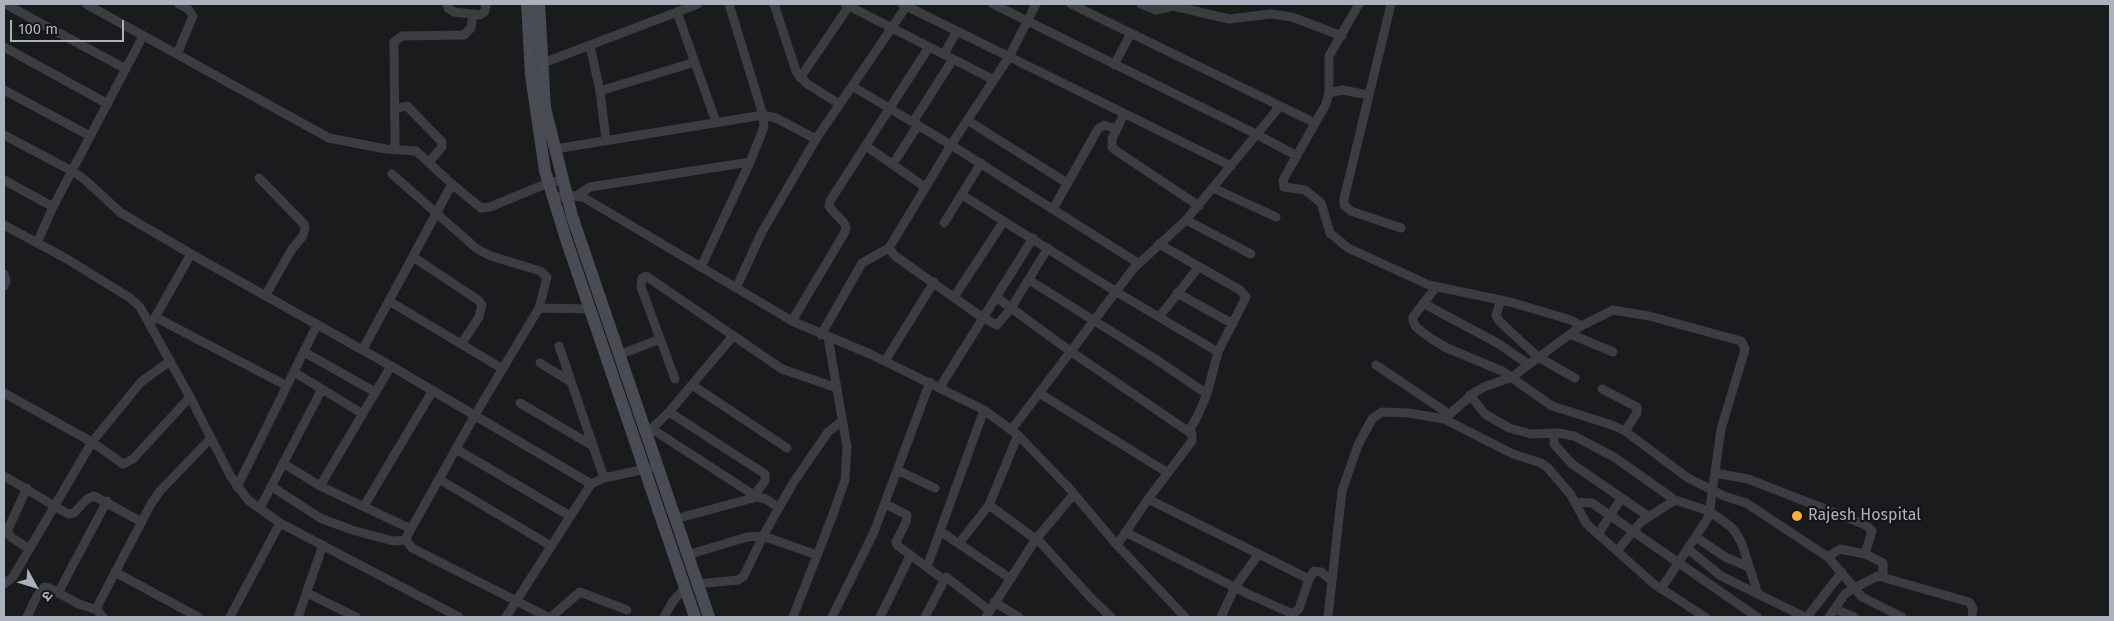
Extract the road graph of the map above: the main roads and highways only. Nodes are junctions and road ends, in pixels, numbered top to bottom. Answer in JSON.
{"nodes":[{"id":1,"x":527,"y":4,"type":"edge"},
{"id":2,"x":539,"y":4,"type":"edge"},
{"id":3,"x":537,"y":63,"type":"junction"},
{"id":4,"x":691,"y":586,"type":"junction"},
{"id":5,"x":695,"y":617,"type":"edge"},
{"id":6,"x":709,"y":617,"type":"edge"}],
"edges":[{"from":1,"to":3,"type":"main road"},
{"from":2,"to":3,"type":"main road"},
{"from":3,"to":4,"type":"main road"},
{"from":3,"to":4,"type":"main road"},
{"from":4,"to":5,"type":"main road"},
{"from":4,"to":6,"type":"main road"}]}
